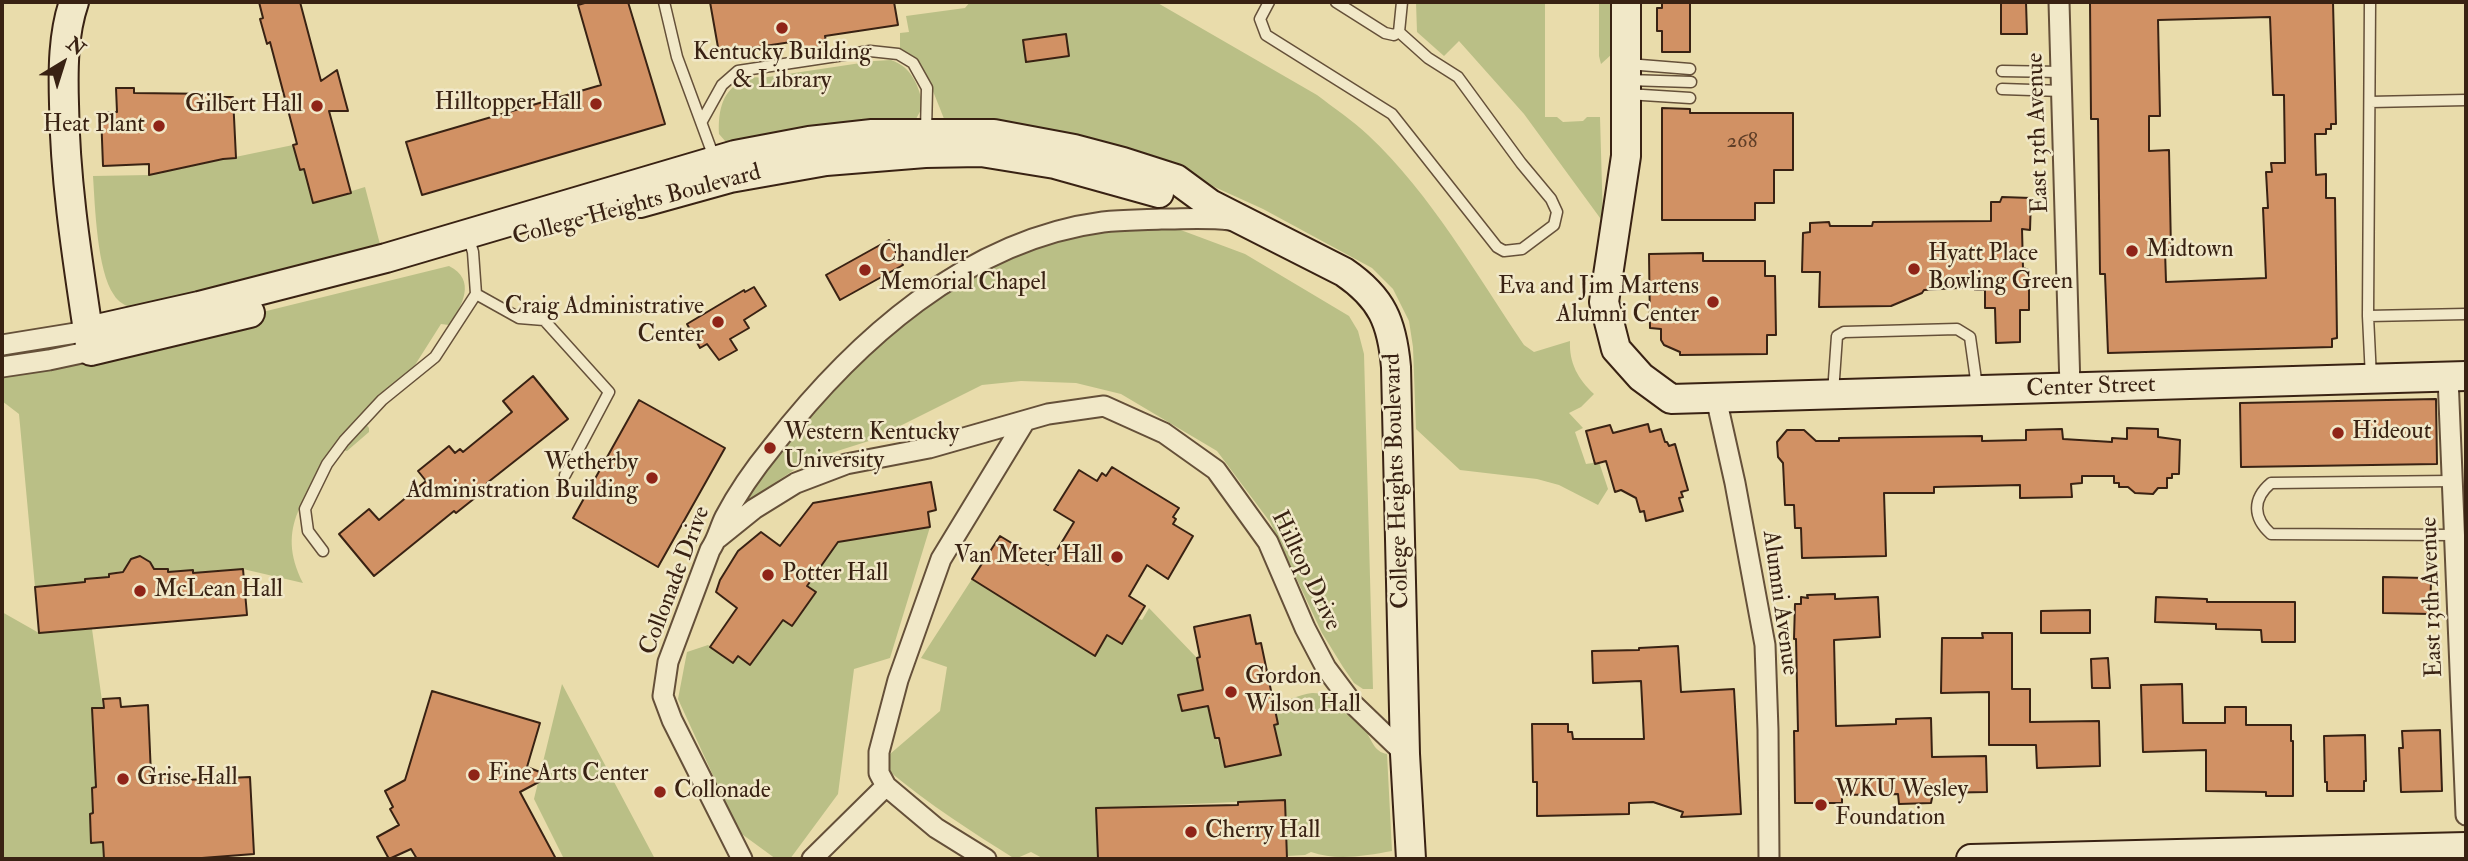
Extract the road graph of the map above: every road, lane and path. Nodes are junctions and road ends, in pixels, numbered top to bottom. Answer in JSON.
{"nodes":[{"id":1,"x":74,"y":2,"type":"edge"},
{"id":2,"x":664,"y":2,"type":"edge"},
{"id":3,"x":1269,"y":2,"type":"edge"},
{"id":4,"x":1336,"y":2,"type":"edge"},
{"id":5,"x":1402,"y":2,"type":"edge"},
{"id":6,"x":1626,"y":2,"type":"edge"},
{"id":7,"x":2060,"y":2,"type":"edge"},
{"id":8,"x":2370,"y":2,"type":"edge"},
{"id":9,"x":1399,"y":32,"type":"junction"},
{"id":10,"x":1690,"y":69,"type":"dead end"},
{"id":11,"x":2001,"y":71,"type":"dead end"},
{"id":12,"x":1627,"y":80,"type":"junction"},
{"id":13,"x":2062,"y":81,"type":"junction"},
{"id":14,"x":1690,"y":82,"type":"dead end"},
{"id":15,"x":2002,"y":89,"type":"dead end"},
{"id":16,"x":1690,"y":98,"type":"dead end"},
{"id":17,"x":2466,"y":100,"type":"edge"},
{"id":18,"x":2370,"y":102,"type":"junction"},
{"id":19,"x":702,"y":121,"type":"junction"},
{"id":20,"x":926,"y":143,"type":"junction"},
{"id":21,"x":718,"y":171,"type":"junction"},
{"id":22,"x":1245,"y":221,"type":"junction"},
{"id":23,"x":470,"y":243,"type":"junction"},
{"id":24,"x":476,"y":294,"type":"junction"},
{"id":25,"x":2466,"y":314,"type":"edge"},
{"id":26,"x":2368,"y":316,"type":"junction"},
{"id":27,"x":90,"y":341,"type":"junction"},
{"id":28,"x":2,"y":345,"type":"edge"},
{"id":29,"x":2,"y":367,"type":"edge"},
{"id":30,"x":2457,"y":377,"type":"edge"},
{"id":31,"x":2371,"y":379,"type":"junction"},
{"id":32,"x":2070,"y":388,"type":"junction"},
{"id":33,"x":1978,"y":391,"type":"junction"},
{"id":34,"x":1832,"y":396,"type":"junction"},
{"id":35,"x":1716,"y":398,"type":"junction"},
{"id":36,"x":1025,"y":421,"type":"junction"},
{"id":37,"x":565,"y":475,"type":"dead end"},
{"id":38,"x":2452,"y":481,"type":"junction"},
{"id":39,"x":2455,"y":535,"type":"junction"},
{"id":40,"x":718,"y":538,"type":"junction"},
{"id":41,"x":323,"y":551,"type":"dead end"},
{"id":42,"x":2461,"y":578,"type":"edge"},
{"id":43,"x":1405,"y":754,"type":"junction"},
{"id":44,"x":886,"y":786,"type":"junction"},
{"id":45,"x":2466,"y":815,"type":"edge"},
{"id":46,"x":2466,"y":847,"type":"edge"},
{"id":47,"x":738,"y":851,"type":"edge"},
{"id":48,"x":755,"y":859,"type":"edge"},
{"id":49,"x":812,"y":859,"type":"edge"},
{"id":50,"x":986,"y":859,"type":"edge"},
{"id":51,"x":1411,"y":859,"type":"edge"},
{"id":52,"x":1769,"y":859,"type":"edge"},
{"id":53,"x":1971,"y":859,"type":"edge"}],
"edges":[{"from":1,"to":27,"type":"street"},
{"from":2,"to":19,"type":"lane"},
{"from":3,"to":9,"type":"lane"},
{"from":4,"to":9,"type":"lane"},
{"from":5,"to":9,"type":"lane"},
{"from":6,"to":12,"type":"street","name":"Center Street"},
{"from":7,"to":13,"type":"street","name":"East 13th Avenue"},
{"from":8,"to":18,"type":"lane"},
{"from":10,"to":12,"type":"lane"},
{"from":11,"to":13,"type":"lane"},
{"from":12,"to":14,"type":"lane"},
{"from":12,"to":16,"type":"lane"},
{"from":12,"to":35,"type":"street","name":"Center Street"},
{"from":13,"to":15,"type":"lane"},
{"from":13,"to":32,"type":"street","name":"East 13th Avenue"},
{"from":17,"to":18,"type":"lane"},
{"from":18,"to":26,"type":"lane"},
{"from":19,"to":20,"type":"lane"},
{"from":19,"to":21,"type":"lane"},
{"from":20,"to":21,"type":"street","name":"College Heights Boulevard"},
{"from":20,"to":22,"type":"street","name":"College Heights Boulevard"},
{"from":21,"to":23,"type":"street","name":"College Heights Boulevard"},
{"from":22,"to":40,"type":"street","name":"Collonade Drive"},
{"from":22,"to":43,"type":"street","name":"College Heights Boulevard"},
{"from":23,"to":24,"type":"lane"},
{"from":23,"to":27,"type":"street","name":"College Heights Boulevard"},
{"from":24,"to":37,"type":"lane"},
{"from":24,"to":41,"type":"lane"},
{"from":25,"to":26,"type":"lane"},
{"from":26,"to":31,"type":"lane"},
{"from":27,"to":28,"type":"street"},
{"from":27,"to":29,"type":"street"},
{"from":30,"to":31,"type":"street","name":"Center Street"},
{"from":30,"to":38,"type":"street","name":"East 13th Avenue"},
{"from":31,"to":32,"type":"street","name":"Center Street"},
{"from":32,"to":33,"type":"street","name":"Center Street"},
{"from":33,"to":34,"type":"street","name":"Center Street"},
{"from":33,"to":34,"type":"lane"},
{"from":34,"to":35,"type":"street","name":"Center Street"},
{"from":35,"to":52,"type":"street","name":"Alumni Avenue"},
{"from":36,"to":40,"type":"street","name":"Hilltop Drive"},
{"from":36,"to":43,"type":"street","name":"Hilltop Drive"},
{"from":36,"to":44,"type":"street"},
{"from":38,"to":39,"type":"street","name":"East 13th Avenue"},
{"from":38,"to":39,"type":"lane"},
{"from":39,"to":42,"type":"street","name":"East 13th Avenue"},
{"from":40,"to":47,"type":"street","name":"Collonade Drive"},
{"from":42,"to":45,"type":"street","name":"East 13th Avenue"},
{"from":43,"to":51,"type":"street","name":"College Heights Boulevard"},
{"from":44,"to":49,"type":"street"},
{"from":44,"to":50,"type":"street"},
{"from":46,"to":53,"type":"street"},
{"from":47,"to":48,"type":"street"}]}
